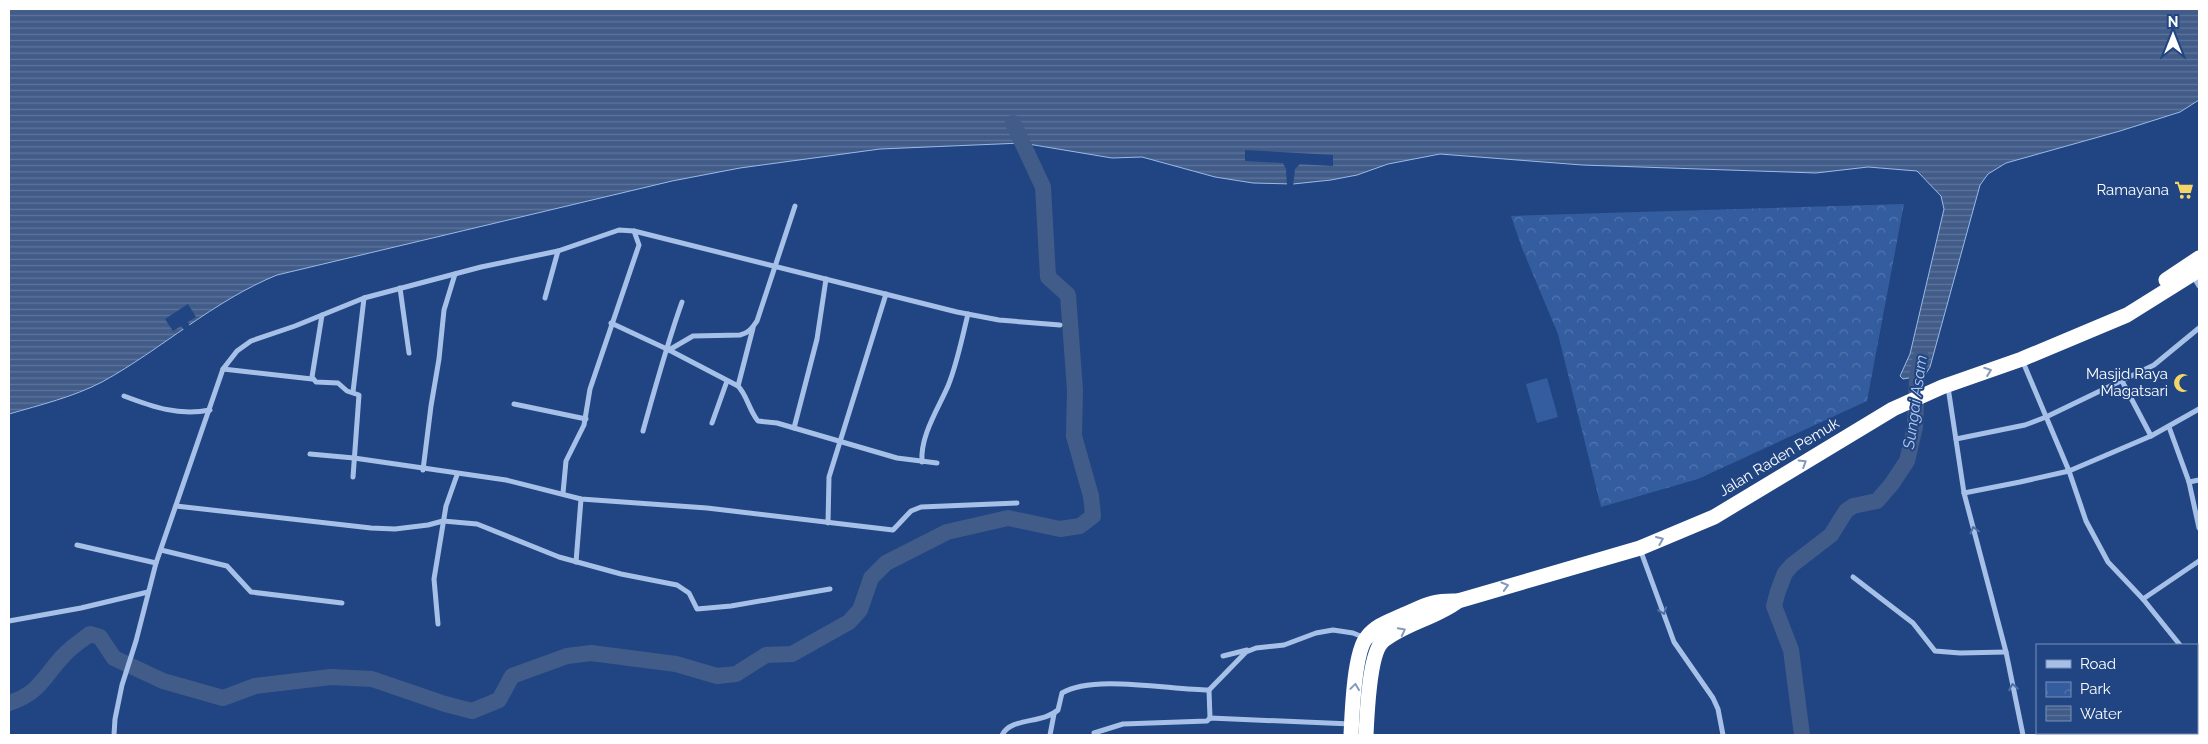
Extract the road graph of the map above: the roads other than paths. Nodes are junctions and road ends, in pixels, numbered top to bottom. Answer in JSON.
{"nodes":[{"id":1,"x":796,"y":206,"type":"dead end"},
{"id":2,"x":634,"y":231,"type":"junction"},
{"id":3,"x":558,"y":251,"type":"junction"},
{"id":4,"x":2199,"y":258,"type":"edge"},
{"id":5,"x":775,"y":266,"type":"junction"},
{"id":6,"x":455,"y":274,"type":"junction"},
{"id":7,"x":2197,"y":277,"type":"edge"},
{"id":8,"x":826,"y":279,"type":"junction"},
{"id":9,"x":400,"y":288,"type":"junction"},
{"id":10,"x":886,"y":294,"type":"junction"},
{"id":11,"x":364,"y":298,"type":"junction"},
{"id":12,"x":545,"y":298,"type":"dead end"},
{"id":13,"x":682,"y":302,"type":"dead end"},
{"id":14,"x":968,"y":314,"type":"junction"},
{"id":15,"x":322,"y":315,"type":"junction"},
{"id":16,"x":2110,"y":321,"type":"junction"},
{"id":17,"x":611,"y":323,"type":"junction"},
{"id":18,"x":754,"y":325,"type":"junction"},
{"id":19,"x":1060,"y":325,"type":"dead end"},
{"id":20,"x":2199,"y":328,"type":"edge"},
{"id":21,"x":668,"y":349,"type":"junction"},
{"id":22,"x":409,"y":353,"type":"dead end"},
{"id":23,"x":2022,"y":359,"type":"junction"},
{"id":24,"x":223,"y":369,"type":"junction"},
{"id":25,"x":312,"y":379,"type":"junction"},
{"id":26,"x":727,"y":381,"type":"junction"},
{"id":27,"x":2122,"y":381,"type":"junction"},
{"id":28,"x":738,"y":386,"type":"junction"},
{"id":29,"x":1945,"y":386,"type":"junction"},
{"id":30,"x":353,"y":392,"type":"junction"},
{"id":31,"x":124,"y":396,"type":"dead end"},
{"id":32,"x":514,"y":404,"type":"dead end"},
{"id":33,"x":2199,"y":409,"type":"edge"},
{"id":34,"x":210,"y":410,"type":"junction"},
{"id":35,"x":2046,"y":417,"type":"junction"},
{"id":36,"x":586,"y":419,"type":"junction"},
{"id":37,"x":712,"y":423,"type":"dead end"},
{"id":38,"x":2169,"y":427,"type":"junction"},
{"id":39,"x":794,"y":428,"type":"junction"},
{"id":40,"x":643,"y":431,"type":"dead end"},
{"id":41,"x":2152,"y":436,"type":"junction"},
{"id":42,"x":1956,"y":439,"type":"junction"},
{"id":43,"x":840,"y":441,"type":"junction"},
{"id":44,"x":310,"y":454,"type":"dead end"},
{"id":45,"x":354,"y":458,"type":"junction"},
{"id":46,"x":922,"y":462,"type":"junction"},
{"id":47,"x":937,"y":463,"type":"dead end"},
{"id":48,"x":423,"y":470,"type":"junction"},
{"id":49,"x":2069,"y":471,"type":"junction"},
{"id":50,"x":457,"y":475,"type":"junction"},
{"id":51,"x":353,"y":477,"type":"dead end"},
{"id":52,"x":2199,"y":480,"type":"edge"},
{"id":53,"x":2189,"y":482,"type":"junction"},
{"id":54,"x":1964,"y":492,"type":"junction"},
{"id":55,"x":563,"y":493,"type":"junction"},
{"id":56,"x":580,"y":499,"type":"junction"},
{"id":57,"x":1016,"y":503,"type":"dead end"},
{"id":58,"x":176,"y":506,"type":"junction"},
{"id":59,"x":443,"y":521,"type":"junction"},
{"id":60,"x":828,"y":523,"type":"junction"},
{"id":61,"x":2199,"y":528,"type":"edge"},
{"id":62,"x":78,"y":545,"type":"dead end"},
{"id":63,"x":1640,"y":548,"type":"junction"},
{"id":64,"x":161,"y":550,"type":"junction"},
{"id":65,"x":2199,"y":561,"type":"edge"},
{"id":66,"x":576,"y":562,"type":"junction"},
{"id":67,"x":156,"y":563,"type":"junction"},
{"id":68,"x":1854,"y":576,"type":"dead end"},
{"id":69,"x":830,"y":589,"type":"dead end"},
{"id":70,"x":148,"y":592,"type":"junction"},
{"id":71,"x":2143,"y":599,"type":"junction"},
{"id":72,"x":1458,"y":601,"type":"junction"},
{"id":73,"x":342,"y":603,"type":"dead end"},
{"id":74,"x":9,"y":621,"type":"edge"},
{"id":75,"x":438,"y":624,"type":"dead end"},
{"id":76,"x":1366,"y":637,"type":"junction"},
{"id":77,"x":1380,"y":644,"type":"junction"},
{"id":78,"x":2179,"y":644,"type":"edge"},
{"id":79,"x":1250,"y":650,"type":"junction"},
{"id":80,"x":2006,"y":652,"type":"junction"},
{"id":81,"x":1223,"y":656,"type":"dead end"},
{"id":82,"x":1209,"y":690,"type":"junction"},
{"id":83,"x":1054,"y":713,"type":"junction"},
{"id":84,"x":1210,"y":718,"type":"junction"},
{"id":85,"x":1351,"y":730,"type":"edge"},
{"id":86,"x":1094,"y":733,"type":"dead end"},
{"id":87,"x":114,"y":735,"type":"edge"},
{"id":88,"x":1002,"y":735,"type":"edge"},
{"id":89,"x":1050,"y":735,"type":"edge"},
{"id":90,"x":1366,"y":735,"type":"edge"},
{"id":91,"x":1723,"y":735,"type":"edge"},
{"id":92,"x":2023,"y":735,"type":"edge"}],
"edges":[{"from":1,"to":5,"type":"street"},
{"from":2,"to":3,"type":"street"},
{"from":2,"to":5,"type":"street"},
{"from":2,"to":17,"type":"street"},
{"from":3,"to":6,"type":"street"},
{"from":3,"to":12,"type":"street"},
{"from":4,"to":16,"type":"highway","name":"Jalan Raden Pemuk"},
{"from":5,"to":8,"type":"street"},
{"from":5,"to":18,"type":"street"},
{"from":6,"to":9,"type":"street"},
{"from":6,"to":48,"type":"street"},
{"from":7,"to":16,"type":"highway","name":"Jalan Raden Pemuk"},
{"from":8,"to":10,"type":"street"},
{"from":8,"to":39,"type":"street"},
{"from":9,"to":11,"type":"street"},
{"from":9,"to":22,"type":"street"},
{"from":10,"to":14,"type":"street"},
{"from":10,"to":43,"type":"street"},
{"from":11,"to":15,"type":"street"},
{"from":11,"to":30,"type":"street"},
{"from":13,"to":21,"type":"street"},
{"from":14,"to":19,"type":"street"},
{"from":14,"to":46,"type":"street"},
{"from":15,"to":24,"type":"street"},
{"from":15,"to":25,"type":"street"},
{"from":16,"to":23,"type":"highway","name":"Jalan Raden Pemuk"},
{"from":17,"to":21,"type":"street"},
{"from":17,"to":36,"type":"street"},
{"from":18,"to":21,"type":"street"},
{"from":18,"to":28,"type":"street"},
{"from":20,"to":27,"type":"street"},
{"from":21,"to":26,"type":"street"},
{"from":21,"to":40,"type":"street"},
{"from":29,"to":23,"type":"highway","name":"Jalan Raden Pemuk","one_way":true},
{"from":23,"to":35,"type":"street"},
{"from":24,"to":25,"type":"street"},
{"from":24,"to":34,"type":"street"},
{"from":25,"to":30,"type":"street"},
{"from":26,"to":28,"type":"street"},
{"from":26,"to":37,"type":"street"},
{"from":27,"to":35,"type":"street"},
{"from":27,"to":41,"type":"street"},
{"from":28,"to":39,"type":"street"},
{"from":29,"to":42,"type":"street"},
{"from":63,"to":29,"type":"highway","name":"Jalan Raden Pemuk","one_way":true},
{"from":30,"to":45,"type":"street"},
{"from":31,"to":34,"type":"street"},
{"from":32,"to":36,"type":"street"},
{"from":33,"to":38,"type":"street"},
{"from":34,"to":58,"type":"street"},
{"from":35,"to":42,"type":"street"},
{"from":35,"to":49,"type":"street"},
{"from":36,"to":55,"type":"street"},
{"from":38,"to":41,"type":"street"},
{"from":38,"to":53,"type":"street"},
{"from":39,"to":43,"type":"street"},
{"from":41,"to":49,"type":"street"},
{"from":42,"to":54,"type":"street"},
{"from":43,"to":46,"type":"street"},
{"from":43,"to":60,"type":"street"},
{"from":44,"to":45,"type":"street"},
{"from":45,"to":48,"type":"street"},
{"from":45,"to":51,"type":"street"},
{"from":46,"to":47,"type":"street"},
{"from":48,"to":50,"type":"street"},
{"from":49,"to":54,"type":"street"},
{"from":49,"to":71,"type":"street"},
{"from":50,"to":55,"type":"street"},
{"from":50,"to":59,"type":"street"},
{"from":52,"to":53,"type":"street"},
{"from":53,"to":61,"type":"street"},
{"from":80,"to":54,"type":"street","one_way":true},
{"from":55,"to":56,"type":"street"},
{"from":56,"to":60,"type":"street"},
{"from":56,"to":66,"type":"street"},
{"from":57,"to":60,"type":"street"},
{"from":58,"to":59,"type":"street"},
{"from":58,"to":64,"type":"street"},
{"from":59,"to":66,"type":"street"},
{"from":59,"to":75,"type":"street"},
{"from":62,"to":67,"type":"street"},
{"from":72,"to":63,"type":"highway","name":"Jalan Raden Pemuk","one_way":true},
{"from":63,"to":91,"type":"street","one_way":true},
{"from":64,"to":67,"type":"street"},
{"from":64,"to":73,"type":"street"},
{"from":65,"to":71,"type":"street"},
{"from":66,"to":69,"type":"street"},
{"from":67,"to":70,"type":"street"},
{"from":68,"to":80,"type":"street"},
{"from":70,"to":74,"type":"street"},
{"from":70,"to":87,"type":"street"},
{"from":71,"to":78,"type":"street"},
{"from":72,"to":76,"type":"highway","name":"Jalan Raden Pemuk"},
{"from":77,"to":72,"type":"highway","name":"Jalan Raden Pemuk","one_way":true},
{"from":76,"to":77,"type":"street"},
{"from":76,"to":79,"type":"street"},
{"from":85,"to":76,"type":"highway","one_way":true},
{"from":77,"to":90,"type":"highway"},
{"from":79,"to":81,"type":"street"},
{"from":79,"to":82,"type":"street"},
{"from":92,"to":80,"type":"street","one_way":true},
{"from":82,"to":83,"type":"street"},
{"from":82,"to":84,"type":"street"},
{"from":83,"to":88,"type":"street"},
{"from":83,"to":89,"type":"street"},
{"from":84,"to":85,"type":"street"},
{"from":84,"to":86,"type":"street"}]}
